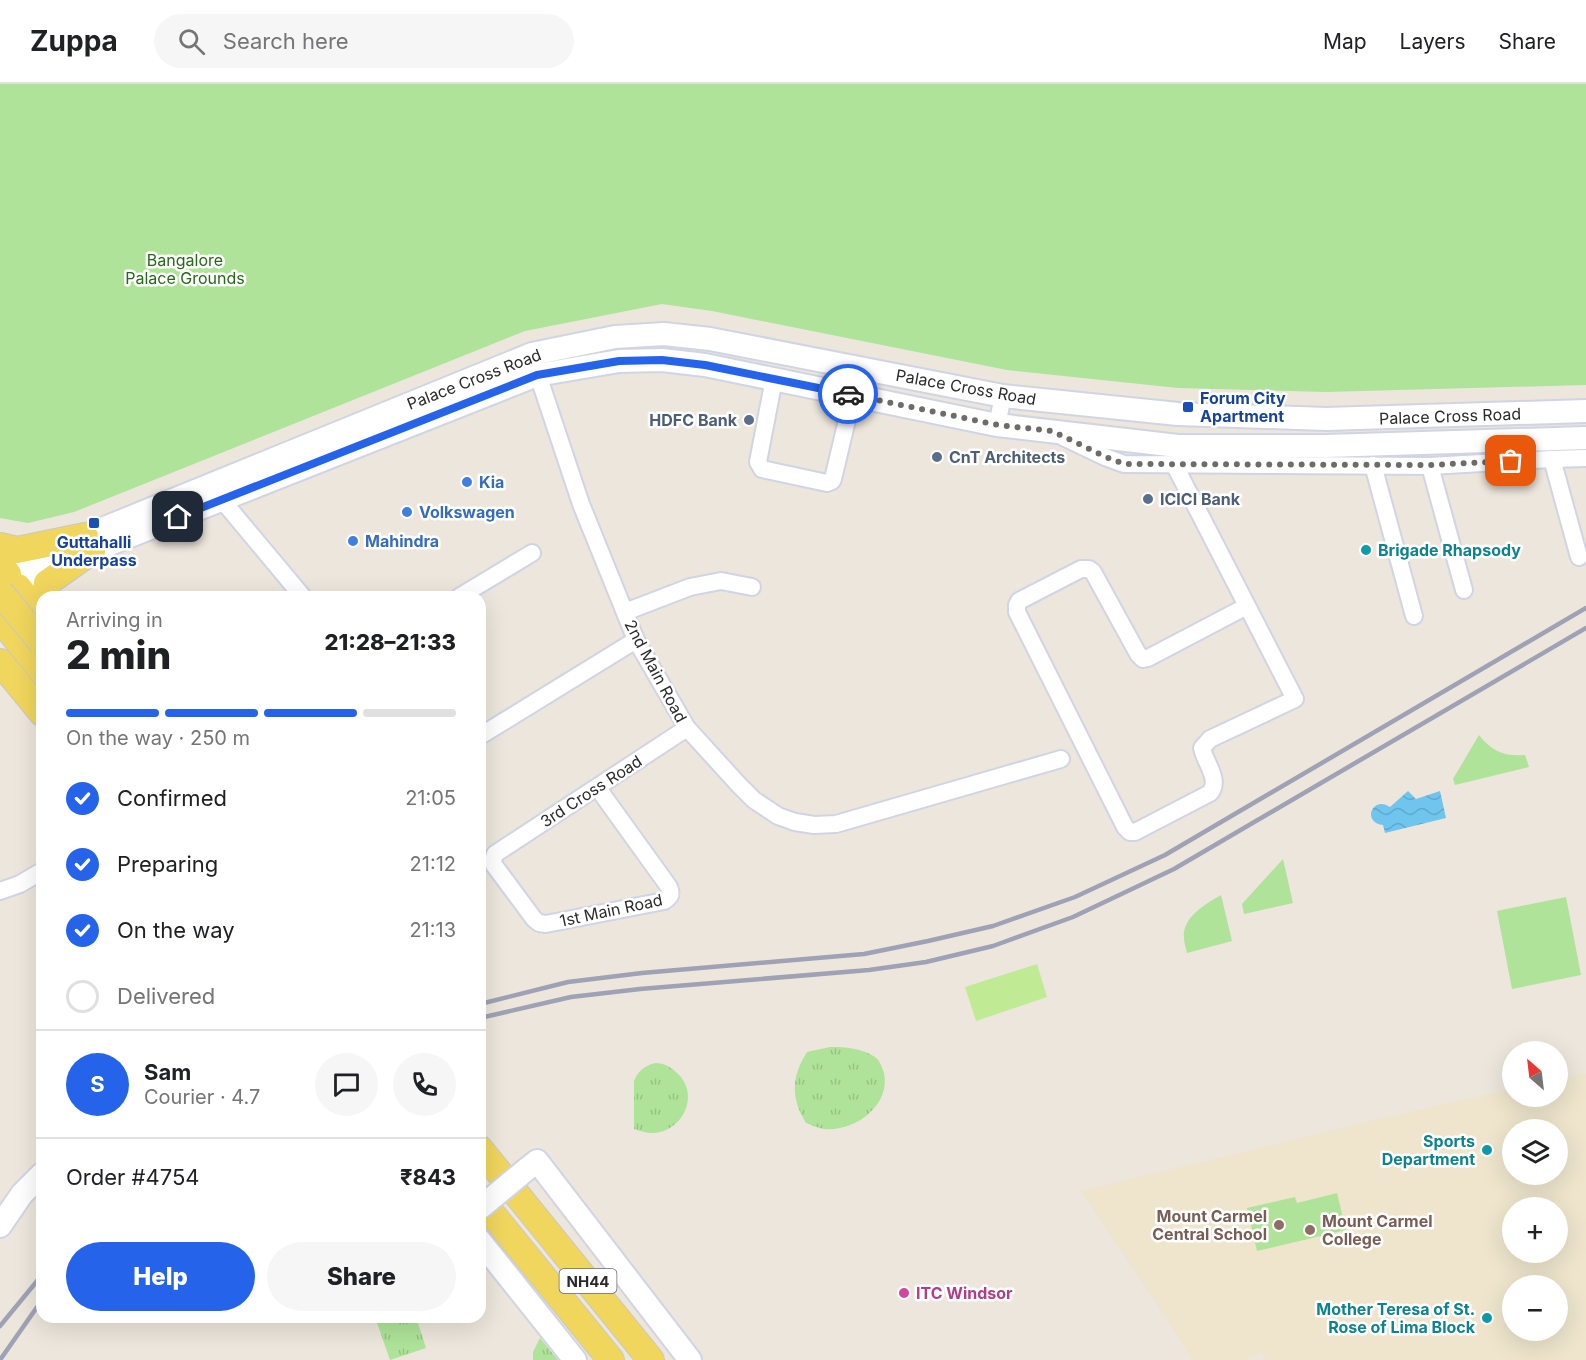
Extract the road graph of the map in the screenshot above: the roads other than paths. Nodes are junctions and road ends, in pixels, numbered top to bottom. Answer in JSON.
{"nodes":[{"id":1,"x":534,"y":364,"type":"junction"},
{"id":2,"x":774,"y":379,"type":"junction"},
{"id":3,"x":853,"y":395,"type":"junction"},
{"id":4,"x":1003,"y":396,"type":"junction"},
{"id":5,"x":1586,"y":411,"type":"edge"},
{"id":6,"x":998,"y":425,"type":"junction"},
{"id":7,"x":1052,"y":431,"type":"junction"},
{"id":8,"x":1586,"y":438,"type":"edge"},
{"id":9,"x":1586,"y":458,"type":"edge"},
{"id":10,"x":1552,"y":459,"type":"junction"},
{"id":11,"x":1174,"y":465,"type":"junction"},
{"id":12,"x":1373,"y":465,"type":"junction"},
{"id":13,"x":1430,"y":465,"type":"junction"},
{"id":14,"x":222,"y":500,"type":"junction"},
{"id":15,"x":88,"y":543,"type":"junction"},
{"id":16,"x":0,"y":546,"type":"edge"},
{"id":17,"x":532,"y":553,"type":"dead end"},
{"id":18,"x":1579,"y":557,"type":"dead end"},
{"id":19,"x":4,"y":582,"type":"edge"},
{"id":20,"x":752,"y":587,"type":"dead end"},
{"id":21,"x":1464,"y":590,"type":"dead end"},
{"id":22,"x":46,"y":591,"type":"edge"},
{"id":23,"x":298,"y":591,"type":"edge"},
{"id":24,"x":469,"y":591,"type":"edge"},
{"id":25,"x":1247,"y":606,"type":"junction"},
{"id":26,"x":36,"y":611,"type":"edge"},
{"id":27,"x":625,"y":612,"type":"junction"},
{"id":28,"x":1414,"y":616,"type":"dead end"},
{"id":29,"x":0,"y":619,"type":"edge"},
{"id":30,"x":36,"y":633,"type":"edge"},
{"id":31,"x":636,"y":640,"type":"junction"},
{"id":32,"x":0,"y":662,"type":"edge"},
{"id":33,"x":36,"y":664,"type":"edge"},
{"id":34,"x":36,"y":706,"type":"edge"},
{"id":35,"x":687,"y":728,"type":"junction"},
{"id":36,"x":486,"y":732,"type":"edge"},
{"id":37,"x":1061,"y":759,"type":"dead end"},
{"id":38,"x":597,"y":787,"type":"junction"},
{"id":39,"x":495,"y":854,"type":"joint"},
{"id":40,"x":36,"y":874,"type":"edge"},
{"id":41,"x":0,"y":891,"type":"edge"},
{"id":42,"x":486,"y":1157,"type":"edge"},
{"id":43,"x":36,"y":1180,"type":"edge"},
{"id":44,"x":489,"y":1215,"type":"edge"},
{"id":45,"x":0,"y":1226,"type":"edge"},
{"id":46,"x":486,"y":1249,"type":"edge"},
{"id":47,"x":575,"y":1360,"type":"edge"},
{"id":48,"x":611,"y":1360,"type":"edge"},
{"id":49,"x":651,"y":1360,"type":"edge"},
{"id":50,"x":690,"y":1360,"type":"edge"}],
"edges":[{"from":1,"to":2,"type":"street","name":"Palace Cross Road"},
{"from":1,"to":4,"type":"street","name":"Palace Cross Road"},
{"from":1,"to":14,"type":"street","name":"Palace Cross Road"},
{"from":1,"to":15,"type":"street","name":"Palace Cross Road"},
{"from":1,"to":27,"type":"street","name":"2nd Main Road"},
{"from":2,"to":3,"type":"street","name":"Palace Cross Road"},
{"from":2,"to":3,"type":"street"},
{"from":3,"to":6,"type":"street","name":"Palace Cross Road"},
{"from":4,"to":5,"type":"street","name":"Palace Cross Road"},
{"from":4,"to":6,"type":"street"},
{"from":6,"to":7,"type":"street","name":"Palace Cross Road"},
{"from":7,"to":8,"type":"street","name":"Palace Cross Road"},
{"from":7,"to":11,"type":"street"},
{"from":9,"to":10,"type":"street"},
{"from":10,"to":13,"type":"street"},
{"from":10,"to":18,"type":"street"},
{"from":11,"to":12,"type":"street"},
{"from":11,"to":25,"type":"street"},
{"from":12,"to":13,"type":"street"},
{"from":12,"to":28,"type":"street"},
{"from":13,"to":21,"type":"street"},
{"from":14,"to":15,"type":"street","name":"Palace Cross Road"},
{"from":14,"to":23,"type":"street"},
{"from":15,"to":16,"type":"main road"},
{"from":15,"to":19,"type":"street","name":"Palace Cross Road"},
{"from":15,"to":22,"type":"main road"},
{"from":17,"to":24,"type":"street"},
{"from":19,"to":26,"type":"main road"},
{"from":19,"to":30,"type":"main road","bridge":true},
{"from":20,"to":27,"type":"street"},
{"from":25,"to":25,"type":"street"},
{"from":27,"to":31,"type":"street","name":"2nd Main Road"},
{"from":29,"to":33,"type":"main road"},
{"from":31,"to":35,"type":"street","name":"2nd Main Road"},
{"from":31,"to":36,"type":"street"},
{"from":32,"to":34,"type":"main road"},
{"from":35,"to":37,"type":"street","name":"2nd Main Road"},
{"from":35,"to":38,"type":"street","name":"3rd Cross Road"},
{"from":38,"to":39,"type":"street","name":"3rd Cross Road"},
{"from":38,"to":39,"type":"street","name":"1st Main Road"},
{"from":40,"to":41,"type":"street"},
{"from":42,"to":49,"type":"main road","number":"NH44"},
{"from":43,"to":45,"type":"street"},
{"from":44,"to":48,"type":"main road","number":"NH44"},
{"from":44,"to":50,"type":"street","bridge":true},
{"from":46,"to":47,"type":"street"}]}
